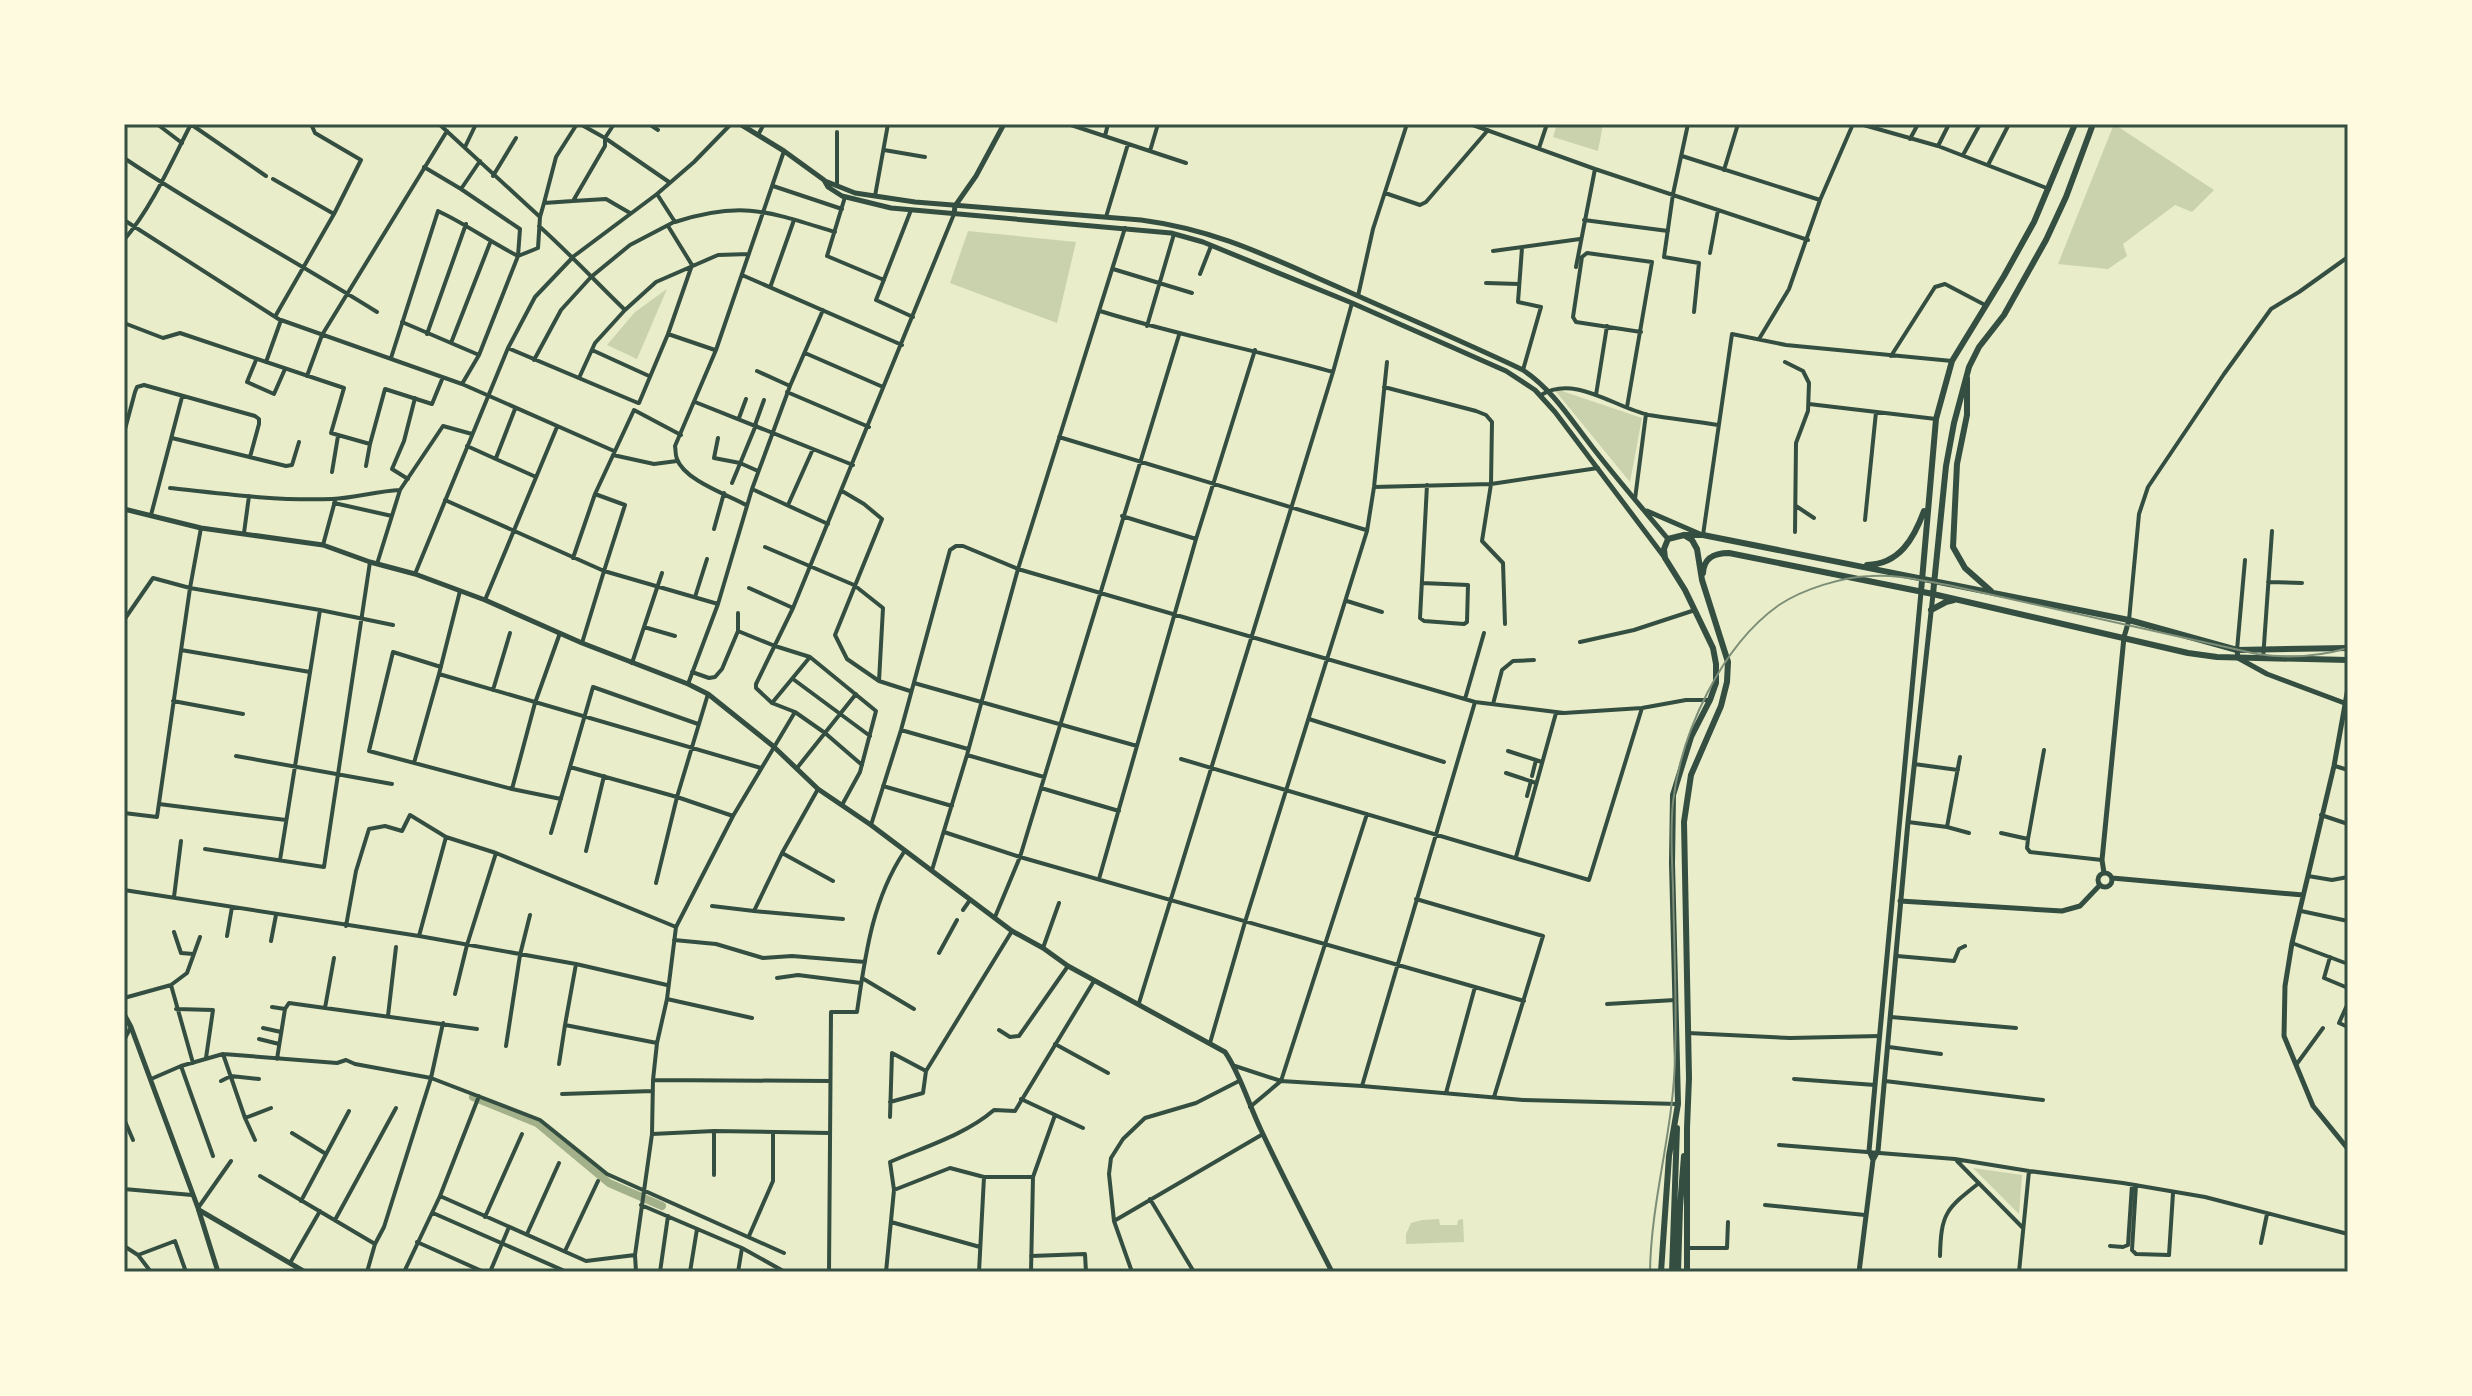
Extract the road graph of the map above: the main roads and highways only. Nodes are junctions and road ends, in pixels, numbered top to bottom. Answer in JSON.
{"nodes":[{"id":1,"x":740,"y":124,"type":"edge"},
{"id":2,"x":1004,"y":124,"type":"edge"},
{"id":3,"x":2075,"y":124,"type":"edge"},
{"id":4,"x":2093,"y":124,"type":"edge"},
{"id":5,"x":824,"y":180,"type":"junction"},
{"id":6,"x":955,"y":206,"type":"junction"},
{"id":7,"x":1043,"y":213,"type":"junction"},
{"id":8,"x":954,"y":214,"type":"junction"},
{"id":9,"x":1042,"y":222,"type":"junction"},
{"id":10,"x":2029,"y":230,"type":"junction"},
{"id":11,"x":2046,"y":240,"type":"junction"},
{"id":12,"x":1966,"y":375,"type":"junction"},
{"id":13,"x":1927,"y":504,"type":"junction"},
{"id":14,"x":1642,"y":508,"type":"junction"},
{"id":15,"x":124,"y":509,"type":"edge"},
{"id":16,"x":1684,"y":535,"type":"junction"},
{"id":17,"x":1703,"y":535,"type":"junction"},
{"id":18,"x":1668,"y":539,"type":"junction"},
{"id":19,"x":1665,"y":558,"type":"junction"},
{"id":20,"x":1859,"y":565,"type":"junction"},
{"id":21,"x":1923,"y":568,"type":"junction"},
{"id":22,"x":1936,"y":569,"type":"junction"},
{"id":23,"x":1922,"y":578,"type":"junction"},
{"id":24,"x":1702,"y":580,"type":"junction"},
{"id":25,"x":1935,"y":581,"type":"junction"},
{"id":26,"x":1945,"y":583,"type":"junction"},
{"id":27,"x":1921,"y":592,"type":"junction"},
{"id":28,"x":1933,"y":594,"type":"junction"},
{"id":29,"x":1994,"y":594,"type":"junction"},
{"id":30,"x":1942,"y":596,"type":"junction"},
{"id":31,"x":1958,"y":600,"type":"junction"},
{"id":32,"x":1919,"y":602,"type":"junction"},
{"id":33,"x":1931,"y":607,"type":"junction"},
{"id":34,"x":2129,"y":620,"type":"junction"},
{"id":35,"x":2124,"y":637,"type":"junction"},
{"id":36,"x":2348,"y":648,"type":"edge"},
{"id":37,"x":2238,"y":654,"type":"junction"},
{"id":38,"x":2263,"y":655,"type":"junction"},
{"id":39,"x":2348,"y":660,"type":"edge"},
{"id":40,"x":2348,"y":688,"type":"edge"},
{"id":41,"x":2347,"y":704,"type":"edge"},
{"id":42,"x":2344,"y":732,"type":"edge"},
{"id":43,"x":2104,"y":873,"type":"junction"},
{"id":44,"x":2112,"y":878,"type":"junction"},
{"id":45,"x":2100,"y":885,"type":"junction"},
{"id":46,"x":2303,"y":895,"type":"junction"},
{"id":47,"x":1892,"y":900,"type":"junction"},
{"id":48,"x":1901,"y":901,"type":"junction"},
{"id":49,"x":126,"y":1020,"type":"edge"},
{"id":50,"x":1678,"y":1104,"type":"junction"},
{"id":51,"x":1687,"y":1128,"type":"junction"},
{"id":52,"x":2348,"y":1149,"type":"edge"},
{"id":53,"x":1873,"y":1160,"type":"junction"},
{"id":54,"x":1676,"y":1207,"type":"junction"},
{"id":55,"x":198,"y":1209,"type":"junction"},
{"id":56,"x":216,"y":1271,"type":"edge"},
{"id":57,"x":305,"y":1272,"type":"edge"},
{"id":58,"x":1332,"y":1272,"type":"edge"},
{"id":59,"x":1661,"y":1272,"type":"edge"},
{"id":60,"x":1672,"y":1272,"type":"edge"},
{"id":61,"x":1678,"y":1272,"type":"edge"},
{"id":62,"x":1687,"y":1272,"type":"edge"},
{"id":63,"x":1859,"y":1272,"type":"edge"}],
"edges":[{"from":1,"to":5,"type":"main road"},
{"from":2,"to":6,"type":"main road"},
{"from":3,"to":10,"type":"main road"},
{"from":4,"to":11,"type":"main road"},
{"from":5,"to":6,"type":"main road"},
{"from":5,"to":8,"type":"main road"},
{"from":6,"to":7,"type":"main road"},
{"from":6,"to":8,"type":"main road"},
{"from":7,"to":9,"type":"main road"},
{"from":7,"to":14,"type":"main road"},
{"from":8,"to":9,"type":"main road"},
{"from":9,"to":19,"type":"main road"},
{"from":10,"to":11,"type":"main road"},
{"from":10,"to":13,"type":"main road"},
{"from":11,"to":12,"type":"main road"},
{"from":12,"to":22,"type":"main road"},
{"from":12,"to":29,"type":"main road"},
{"from":13,"to":20,"type":"main road"},
{"from":13,"to":21,"type":"main road"},
{"from":14,"to":17,"type":"main road"},
{"from":14,"to":18,"type":"main road"},
{"from":15,"to":58,"type":"main road"},
{"from":16,"to":17,"type":"main road"},
{"from":16,"to":18,"type":"main road"},
{"from":16,"to":24,"type":"main road"},
{"from":17,"to":20,"type":"main road"},
{"from":18,"to":19,"type":"main road"},
{"from":19,"to":50,"type":"main road"},
{"from":20,"to":23,"type":"main road"},
{"from":21,"to":22,"type":"main road"},
{"from":21,"to":23,"type":"main road"},
{"from":22,"to":25,"type":"main road"},
{"from":23,"to":25,"type":"main road"},
{"from":23,"to":27,"type":"main road"},
{"from":24,"to":27,"type":"main road"},
{"from":24,"to":51,"type":"main road"},
{"from":25,"to":26,"type":"main road"},
{"from":25,"to":28,"type":"main road"},
{"from":26,"to":29,"type":"main road"},
{"from":26,"to":30,"type":"main road"},
{"from":27,"to":28,"type":"main road"},
{"from":27,"to":32,"type":"main road"},
{"from":28,"to":30,"type":"main road"},
{"from":28,"to":33,"type":"main road"},
{"from":29,"to":34,"type":"main road"},
{"from":30,"to":31,"type":"main road"},
{"from":31,"to":33,"type":"main road"},
{"from":31,"to":35,"type":"main road"},
{"from":32,"to":33,"type":"main road"},
{"from":32,"to":47,"type":"main road"},
{"from":33,"to":48,"type":"main road"},
{"from":34,"to":35,"type":"main road"},
{"from":34,"to":37,"type":"main road"},
{"from":35,"to":37,"type":"main road"},
{"from":35,"to":43,"type":"main road"},
{"from":36,"to":38,"type":"main road"},
{"from":37,"to":38,"type":"main road"},
{"from":37,"to":41,"type":"main road"},
{"from":38,"to":39,"type":"main road"},
{"from":40,"to":41,"type":"main road"},
{"from":41,"to":42,"type":"main road"},
{"from":42,"to":46,"type":"main road"},
{"from":43,"to":44,"type":"main road"},
{"from":43,"to":45,"type":"main road"},
{"from":44,"to":45,"type":"main road"},
{"from":44,"to":46,"type":"main road"},
{"from":45,"to":48,"type":"main road"},
{"from":46,"to":52,"type":"main road"},
{"from":47,"to":48,"type":"main road"},
{"from":47,"to":53,"type":"main road"},
{"from":48,"to":53,"type":"main road"},
{"from":49,"to":55,"type":"main road"},
{"from":50,"to":54,"type":"main road"},
{"from":50,"to":59,"type":"main road"},
{"from":51,"to":54,"type":"main road"},
{"from":51,"to":62,"type":"main road"},
{"from":53,"to":63,"type":"main road"},
{"from":54,"to":60,"type":"main road"},
{"from":54,"to":61,"type":"main road"},
{"from":55,"to":56,"type":"main road"},
{"from":55,"to":57,"type":"main road"}]}
